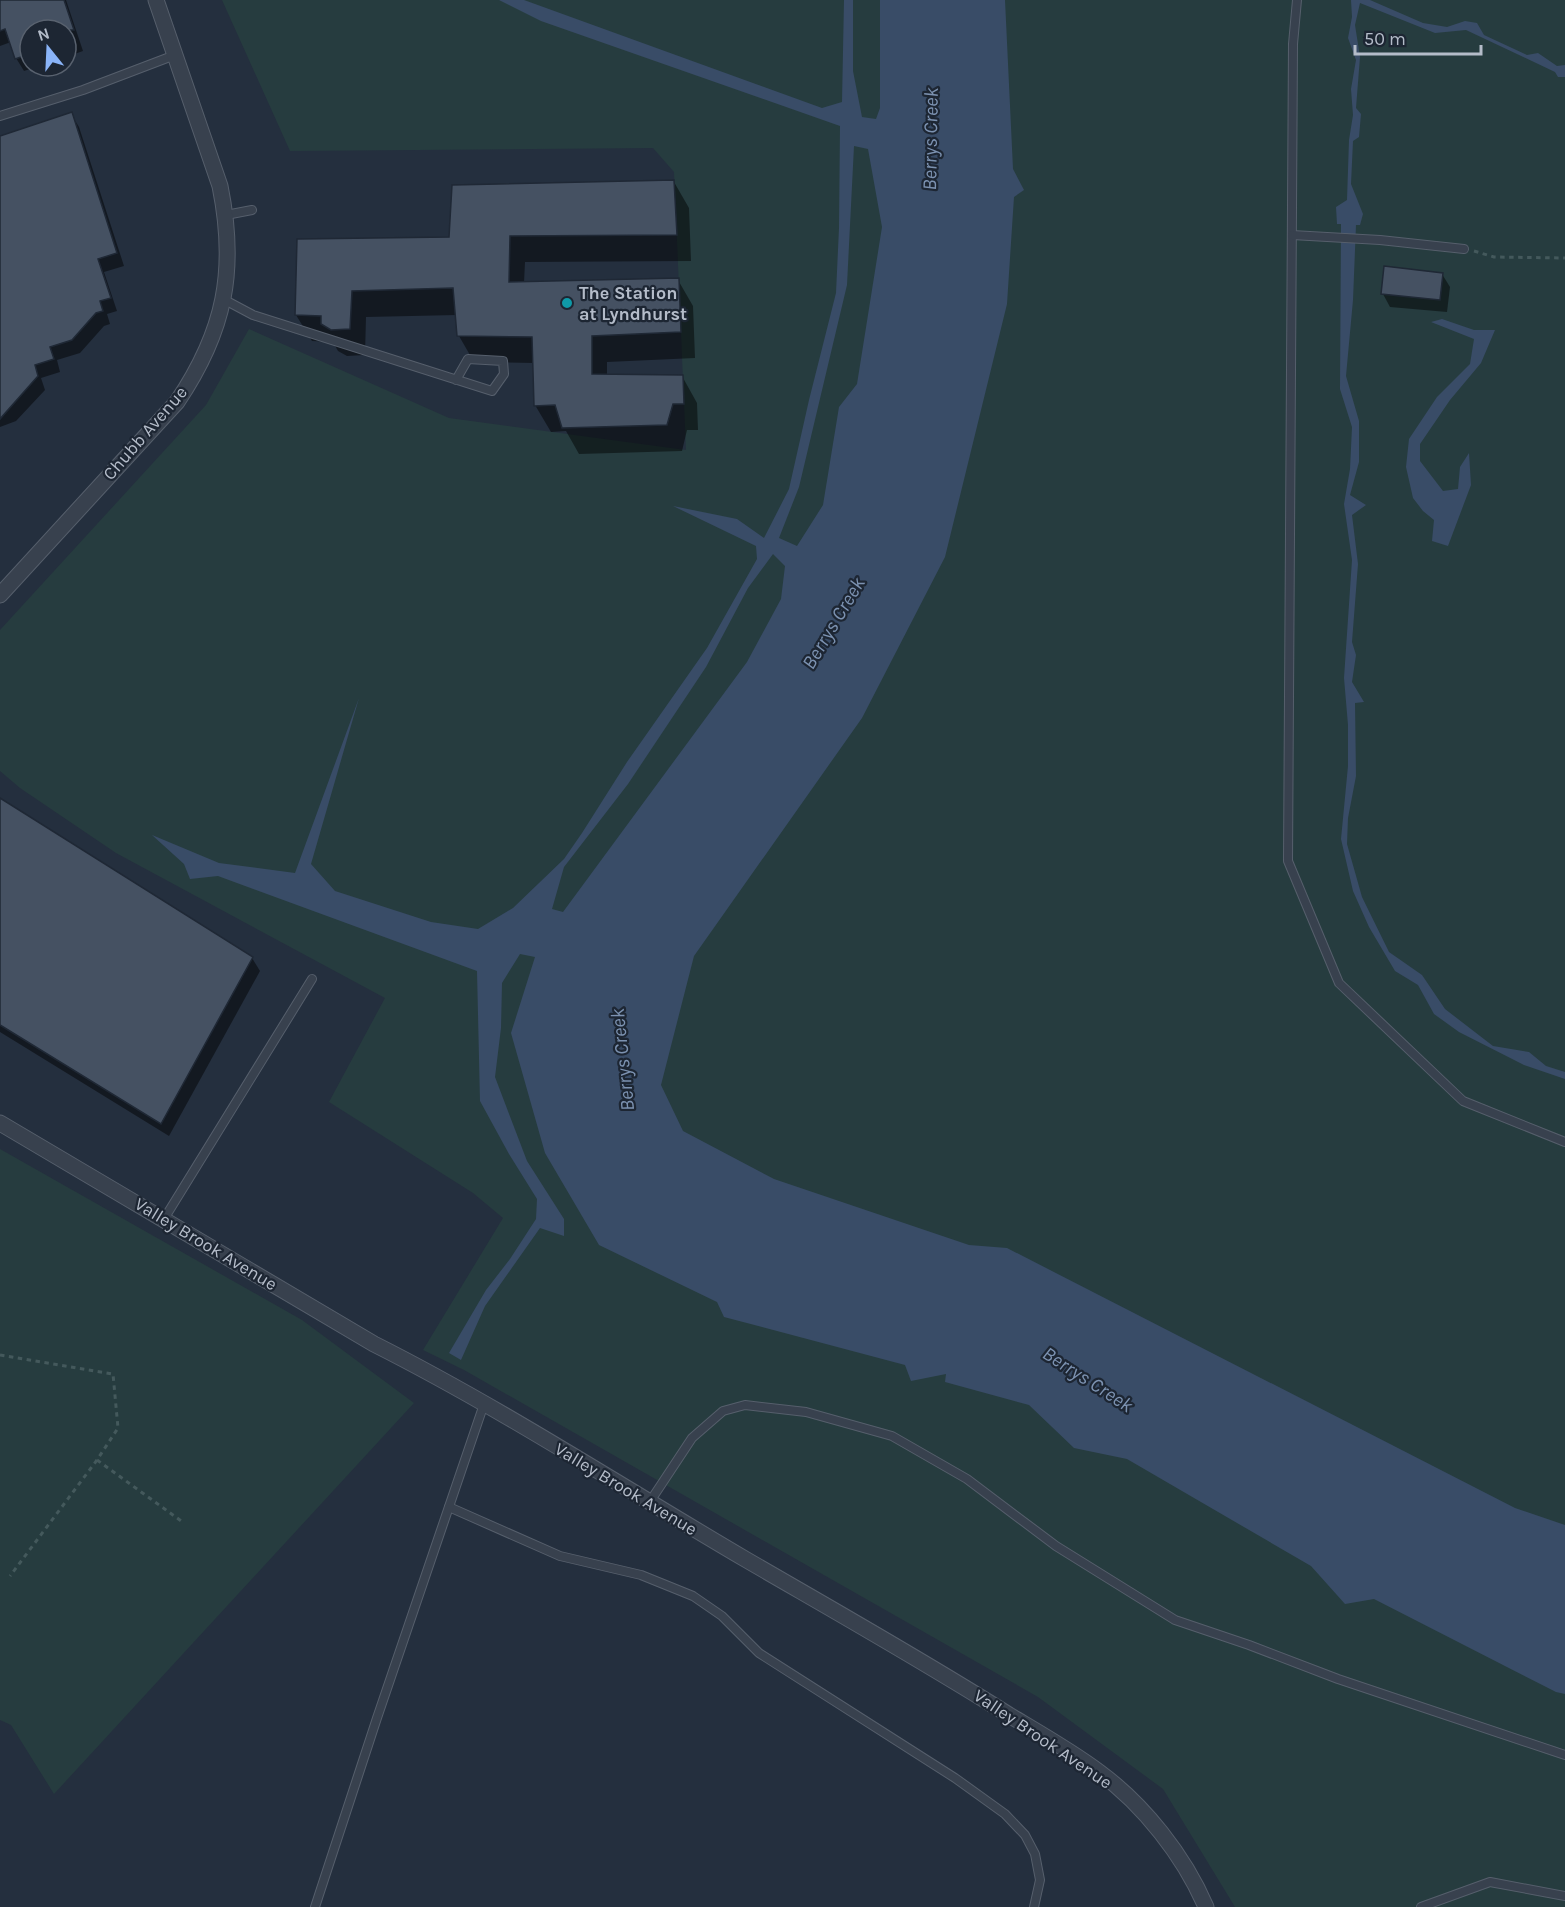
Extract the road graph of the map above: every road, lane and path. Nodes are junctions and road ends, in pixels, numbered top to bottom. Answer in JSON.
{"nodes":[{"id":1,"x":156,"y":0,"type":"edge"},
{"id":2,"x":1297,"y":0,"type":"edge"},
{"id":3,"x":175,"y":55,"type":"junction"},
{"id":4,"x":0,"y":116,"type":"edge"},
{"id":5,"x":252,"y":210,"type":"dead end"},
{"id":6,"x":226,"y":215,"type":"junction"},
{"id":7,"x":1292,"y":235,"type":"junction"},
{"id":8,"x":1464,"y":249,"type":"joint"},
{"id":9,"x":1565,"y":258,"type":"edge"},
{"id":10,"x":223,"y":299,"type":"junction"},
{"id":11,"x":456,"y":380,"type":"junction"},
{"id":12,"x":0,"y":595,"type":"edge"},
{"id":13,"x":312,"y":979,"type":"dead end"},
{"id":14,"x":0,"y":1123,"type":"edge"},
{"id":15,"x":1565,"y":1142,"type":"edge"},
{"id":16,"x":164,"y":1219,"type":"junction"},
{"id":17,"x":0,"y":1355,"type":"edge"},
{"id":18,"x":484,"y":1404,"type":"junction"},
{"id":19,"x":97,"y":1460,"type":"junction"},
{"id":20,"x":649,"y":1503,"type":"junction"},
{"id":21,"x":448,"y":1507,"type":"junction"},
{"id":22,"x":184,"y":1523,"type":"dead end"},
{"id":23,"x":10,"y":1576,"type":"dead end"},
{"id":24,"x":1565,"y":1755,"type":"edge"},
{"id":25,"x":1565,"y":1896,"type":"edge"},
{"id":26,"x":315,"y":1907,"type":"edge"},
{"id":27,"x":1034,"y":1907,"type":"edge"},
{"id":28,"x":1206,"y":1907,"type":"edge"},
{"id":29,"x":1421,"y":1907,"type":"edge"}],
"edges":[{"from":1,"to":3,"type":"street","name":"Chubb Avenue"},
{"from":2,"to":7,"type":"lane"},
{"from":3,"to":4,"type":"lane"},
{"from":3,"to":6,"type":"street","name":"Chubb Avenue"},
{"from":5,"to":6,"type":"lane"},
{"from":6,"to":10,"type":"street","name":"Chubb Avenue"},
{"from":7,"to":8,"type":"lane"},
{"from":7,"to":15,"type":"lane"},
{"from":8,"to":9,"type":"path"},
{"from":10,"to":11,"type":"lane"},
{"from":10,"to":12,"type":"street","name":"Chubb Avenue"},
{"from":11,"to":11,"type":"lane"},
{"from":13,"to":16,"type":"lane"},
{"from":14,"to":16,"type":"street","name":"Valley Brook Avenue"},
{"from":16,"to":18,"type":"street","name":"Valley Brook Avenue"},
{"from":17,"to":19,"type":"path"},
{"from":18,"to":20,"type":"street","name":"Valley Brook Avenue"},
{"from":18,"to":21,"type":"lane"},
{"from":19,"to":22,"type":"path"},
{"from":19,"to":23,"type":"path"},
{"from":20,"to":24,"type":"lane"},
{"from":20,"to":28,"type":"street","name":"Valley Brook Avenue"},
{"from":21,"to":26,"type":"lane"},
{"from":21,"to":27,"type":"lane"},
{"from":25,"to":29,"type":"lane"}]}
